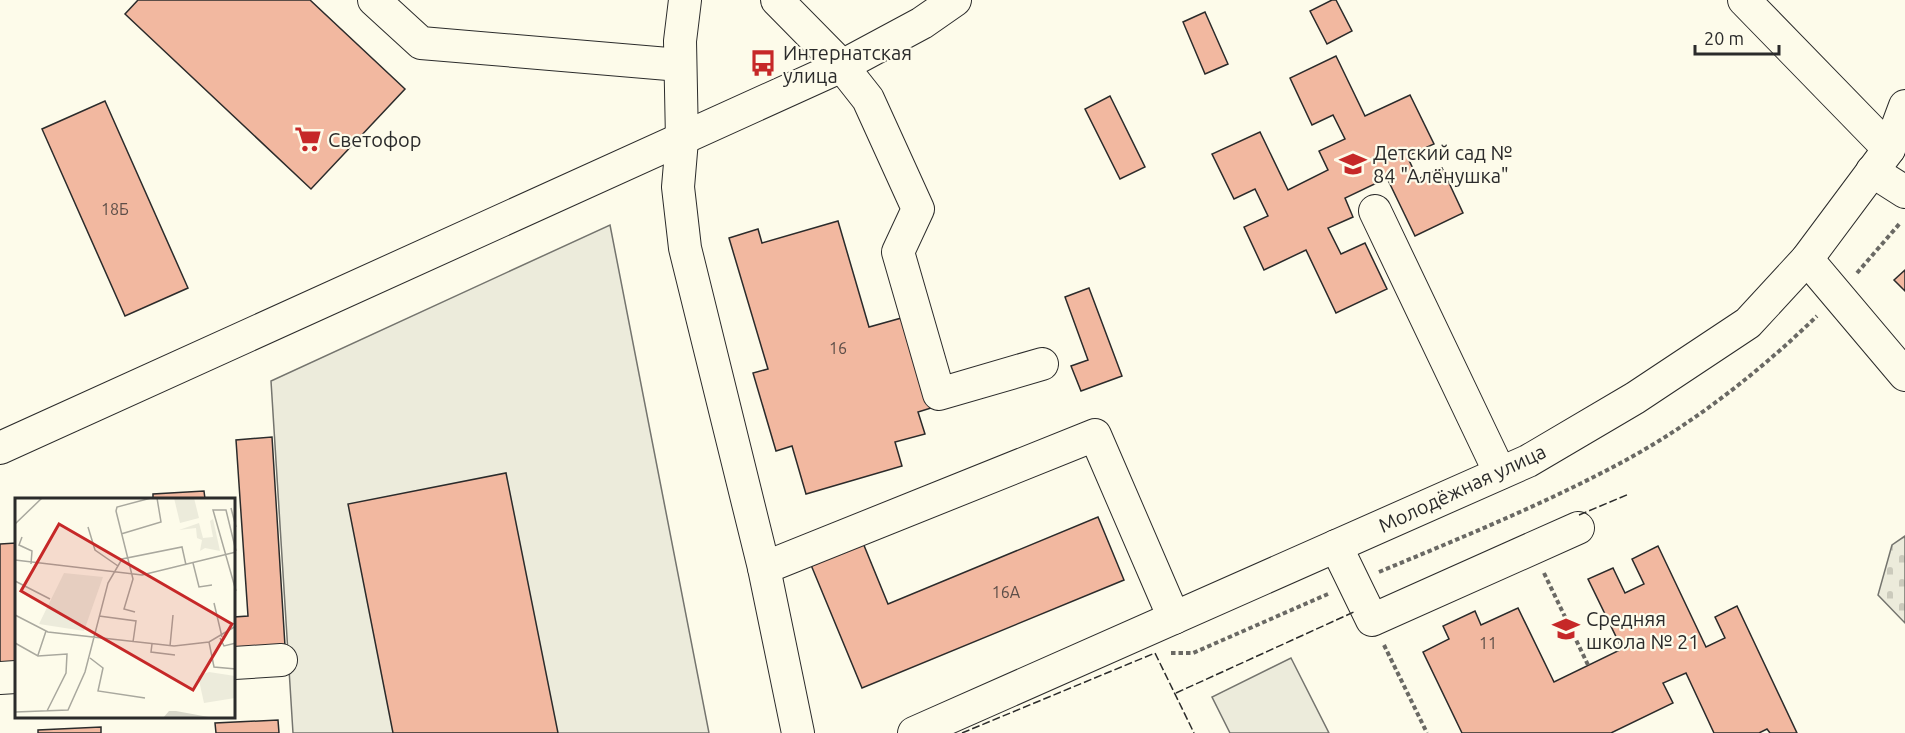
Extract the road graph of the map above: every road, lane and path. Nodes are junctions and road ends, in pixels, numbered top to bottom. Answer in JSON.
{"nodes":[{"id":1,"x":374,"y":0,"type":"edge"},
{"id":2,"x":685,"y":0,"type":"edge"},
{"id":3,"x":777,"y":0,"type":"edge"},
{"id":4,"x":955,"y":0,"type":"edge"},
{"id":5,"x":1744,"y":0,"type":"edge"},
{"id":6,"x":680,"y":65,"type":"junction"},
{"id":7,"x":842,"y":66,"type":"junction"},
{"id":8,"x":1905,"y":106,"type":"edge"},
{"id":9,"x":682,"y":140,"type":"junction"},
{"id":10,"x":1880,"y":160,"type":"junction"},
{"id":11,"x":1905,"y":192,"type":"edge"},
{"id":12,"x":1375,"y":211,"type":"dead end"},
{"id":13,"x":1807,"y":259,"type":"junction"},
{"id":14,"x":1042,"y":364,"type":"dead end"},
{"id":15,"x":1905,"y":375,"type":"edge"},
{"id":16,"x":0,"y":448,"type":"edge"},
{"id":17,"x":1500,"y":473,"type":"junction"},
{"id":18,"x":1515,"y":513,"type":"dead end"},
{"id":19,"x":1519,"y":522,"type":"dead end"},
{"id":20,"x":1578,"y":528,"type":"dead end"},
{"id":21,"x":1336,"y":546,"type":"junction"},
{"id":22,"x":764,"y":568,"type":"junction"},
{"id":23,"x":1542,"y":570,"type":"dead end"},
{"id":24,"x":1174,"y":618,"type":"junction"},
{"id":25,"x":1372,"y":620,"type":"junction"},
{"id":26,"x":281,"y":660,"type":"dead end"},
{"id":27,"x":236,"y":663,"type":"edge"},
{"id":28,"x":1588,"y":665,"type":"dead end"},
{"id":29,"x":15,"y":677,"type":"edge"},
{"id":30,"x":0,"y":678,"type":"edge"},
{"id":31,"x":798,"y":733,"type":"edge"},
{"id":32,"x":914,"y":733,"type":"edge"},
{"id":33,"x":1427,"y":733,"type":"edge"}],
"edges":[{"from":1,"to":6,"type":"street"},
{"from":2,"to":6,"type":"street"},
{"from":3,"to":7,"type":"street"},
{"from":4,"to":7,"type":"street"},
{"from":5,"to":10,"type":"street"},
{"from":6,"to":9,"type":"street"},
{"from":7,"to":9,"type":"street"},
{"from":7,"to":14,"type":"street"},
{"from":8,"to":10,"type":"street","name":"Молодёжная улица"},
{"from":9,"to":16,"type":"street"},
{"from":9,"to":22,"type":"street"},
{"from":10,"to":11,"type":"street"},
{"from":10,"to":13,"type":"street","name":"Молодёжная улица"},
{"from":12,"to":17,"type":"street"},
{"from":13,"to":15,"type":"street"},
{"from":13,"to":17,"type":"street","name":"Молодёжная улица"},
{"from":17,"to":21,"type":"street","name":"Молодёжная улица"},
{"from":18,"to":19,"type":"path"},
{"from":20,"to":25,"type":"street"},
{"from":21,"to":24,"type":"street","name":"Молодёжная улица"},
{"from":21,"to":25,"type":"street"},
{"from":22,"to":24,"type":"street"},
{"from":22,"to":31,"type":"street"},
{"from":23,"to":28,"type":"path"},
{"from":24,"to":32,"type":"street","name":"Молодёжная улица"},
{"from":25,"to":33,"type":"path"},
{"from":26,"to":27,"type":"street"},
{"from":29,"to":30,"type":"street"}]}
